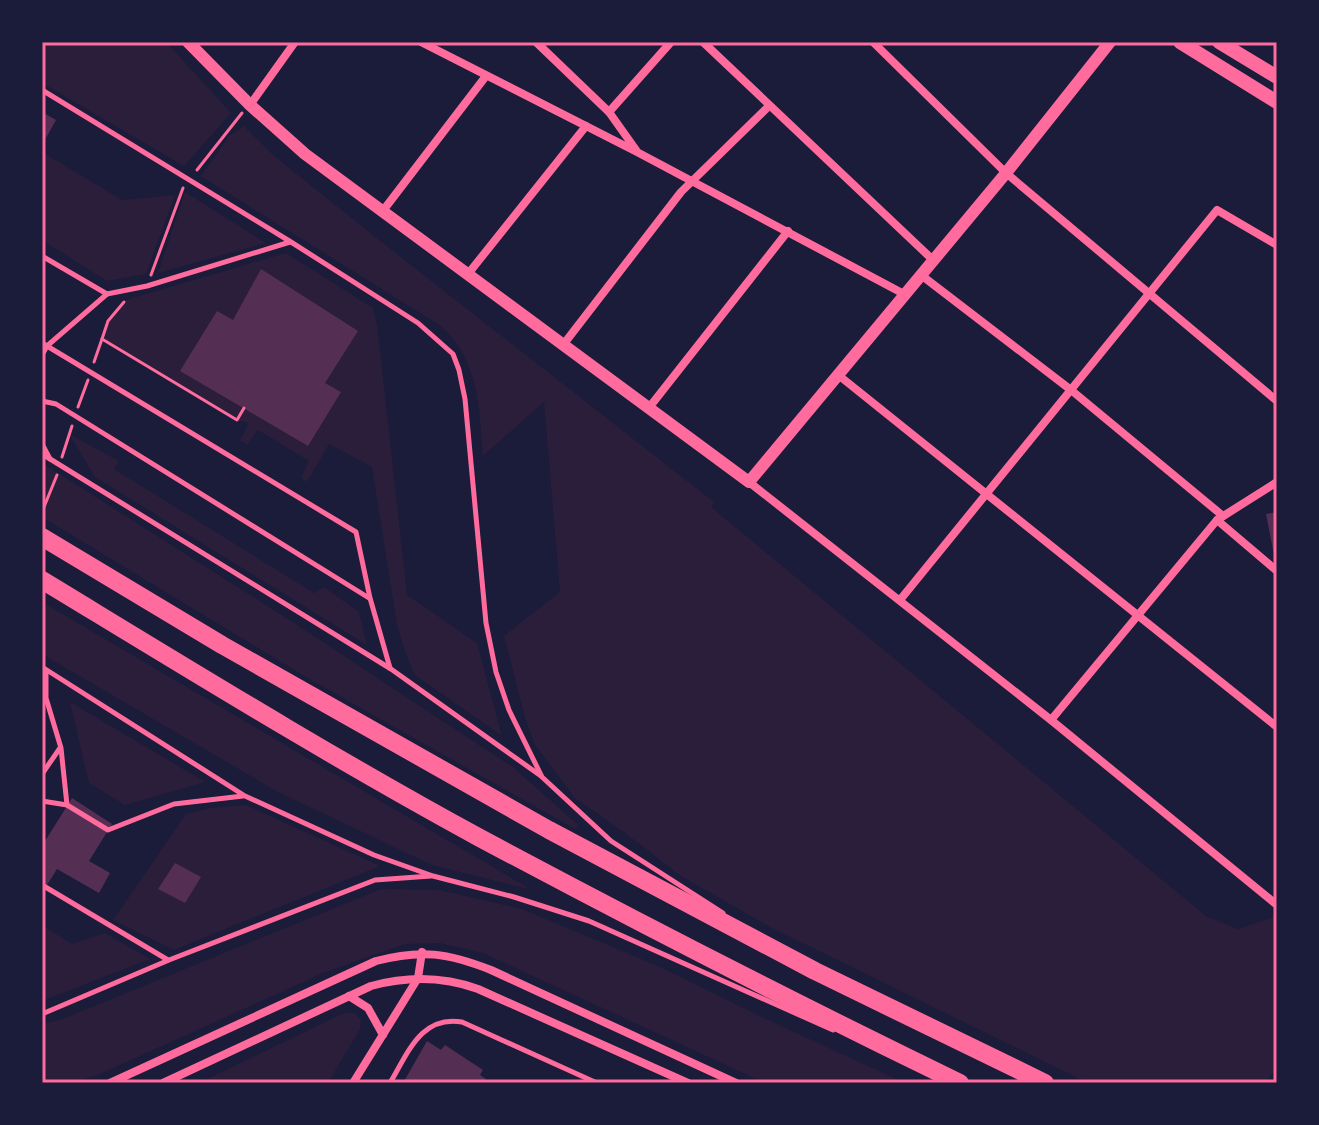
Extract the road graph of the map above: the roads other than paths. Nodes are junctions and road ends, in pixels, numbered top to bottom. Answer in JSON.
{"nodes":[{"id":1,"x":188,"y":42,"type":"edge"},
{"id":2,"x":295,"y":42,"type":"edge"},
{"id":3,"x":421,"y":42,"type":"edge"},
{"id":4,"x":536,"y":42,"type":"edge"},
{"id":5,"x":671,"y":42,"type":"edge"},
{"id":6,"x":703,"y":42,"type":"edge"},
{"id":7,"x":873,"y":42,"type":"edge"},
{"id":8,"x":1110,"y":42,"type":"edge"},
{"id":9,"x":1180,"y":42,"type":"edge"},
{"id":10,"x":1219,"y":42,"type":"edge"},
{"id":11,"x":486,"y":76,"type":"junction"},
{"id":12,"x":1277,"y":77,"type":"edge"},
{"id":13,"x":42,"y":90,"type":"edge"},
{"id":14,"x":1277,"y":102,"type":"edge"},
{"id":15,"x":250,"y":105,"type":"junction"},
{"id":16,"x":769,"y":106,"type":"junction"},
{"id":17,"x":609,"y":112,"type":"junction"},
{"id":18,"x":586,"y":126,"type":"junction"},
{"id":19,"x":637,"y":152,"type":"junction"},
{"id":20,"x":1006,"y":173,"type":"junction"},
{"id":21,"x":692,"y":181,"type":"junction"},
{"id":22,"x":382,"y":212,"type":"junction"},
{"id":23,"x":788,"y":231,"type":"junction"},
{"id":24,"x":291,"y":242,"type":"junction"},
{"id":25,"x":1277,"y":245,"type":"edge"},
{"id":26,"x":42,"y":256,"type":"edge"},
{"id":27,"x":933,"y":260,"type":"junction"},
{"id":28,"x":468,"y":274,"type":"junction"},
{"id":29,"x":921,"y":275,"type":"junction"},
{"id":30,"x":1151,"y":292,"type":"junction"},
{"id":31,"x":107,"y":294,"type":"junction"},
{"id":32,"x":904,"y":294,"type":"junction"},
{"id":33,"x":45,"y":344,"type":"edge"},
{"id":34,"x":563,"y":345,"type":"junction"},
{"id":35,"x":42,"y":355,"type":"edge"},
{"id":36,"x":837,"y":374,"type":"junction"},
{"id":37,"x":1071,"y":390,"type":"junction"},
{"id":38,"x":42,"y":401,"type":"edge"},
{"id":39,"x":1277,"y":401,"type":"edge"},
{"id":40,"x":648,"y":409,"type":"junction"},
{"id":41,"x":42,"y":444,"type":"edge"},
{"id":42,"x":42,"y":454,"type":"edge"},
{"id":43,"x":51,"y":460,"type":"junction"},
{"id":44,"x":749,"y":482,"type":"junction"},
{"id":45,"x":1277,"y":482,"type":"edge"},
{"id":46,"x":987,"y":494,"type":"junction"},
{"id":47,"x":1220,"y":518,"type":"junction"},
{"id":48,"x":42,"y":537,"type":"edge"},
{"id":49,"x":1277,"y":571,"type":"edge"},
{"id":50,"x":42,"y":580,"type":"edge"},
{"id":51,"x":370,"y":598,"type":"junction"},
{"id":52,"x":900,"y":600,"type":"junction"},
{"id":53,"x":1139,"y":615,"type":"junction"},
{"id":54,"x":44,"y":668,"type":"edge"},
{"id":55,"x":391,"y":669,"type":"junction"},
{"id":56,"x":1051,"y":720,"type":"junction"},
{"id":57,"x":1277,"y":727,"type":"edge"},
{"id":58,"x":61,"y":748,"type":"junction"},
{"id":59,"x":42,"y":774,"type":"edge"},
{"id":60,"x":542,"y":777,"type":"junction"},
{"id":61,"x":245,"y":796,"type":"junction"},
{"id":62,"x":42,"y":801,"type":"edge"},
{"id":63,"x":67,"y":805,"type":"junction"},
{"id":64,"x":433,"y":876,"type":"junction"},
{"id":65,"x":42,"y":885,"type":"edge"},
{"id":66,"x":1277,"y":905,"type":"edge"},
{"id":67,"x":422,"y":952,"type":"junction"},
{"id":68,"x":169,"y":960,"type":"junction"},
{"id":69,"x":815,"y":971,"type":"junction"},
{"id":70,"x":418,"y":978,"type":"junction"},
{"id":71,"x":349,"y":996,"type":"junction"},
{"id":72,"x":42,"y":1014,"type":"edge"},
{"id":73,"x":836,"y":1031,"type":"dead end"},
{"id":74,"x":383,"y":1035,"type":"junction"},
{"id":75,"x":850,"y":1038,"type":"dead end"},
{"id":76,"x":110,"y":1083,"type":"edge"},
{"id":77,"x":163,"y":1083,"type":"edge"},
{"id":78,"x":353,"y":1083,"type":"edge"},
{"id":79,"x":390,"y":1083,"type":"edge"},
{"id":80,"x":597,"y":1083,"type":"edge"},
{"id":81,"x":688,"y":1083,"type":"edge"},
{"id":82,"x":736,"y":1083,"type":"edge"},
{"id":83,"x":953,"y":1083,"type":"edge"},
{"id":84,"x":960,"y":1083,"type":"edge"},
{"id":85,"x":1045,"y":1083,"type":"edge"}],
"edges":[{"from":1,"to":15,"type":"street"},
{"from":2,"to":15,"type":"street"},
{"from":3,"to":11,"type":"street"},
{"from":4,"to":17,"type":"street"},
{"from":5,"to":17,"type":"street"},
{"from":6,"to":16,"type":"street"},
{"from":7,"to":20,"type":"street"},
{"from":8,"to":20,"type":"street"},
{"from":9,"to":14,"type":"main road"},
{"from":10,"to":12,"type":"main road"},
{"from":11,"to":18,"type":"street"},
{"from":11,"to":22,"type":"street"},
{"from":13,"to":24,"type":"lane"},
{"from":15,"to":22,"type":"street"},
{"from":16,"to":21,"type":"street"},
{"from":16,"to":27,"type":"street"},
{"from":17,"to":19,"type":"street"},
{"from":18,"to":19,"type":"street"},
{"from":18,"to":28,"type":"street"},
{"from":19,"to":21,"type":"street"},
{"from":20,"to":27,"type":"street"},
{"from":20,"to":30,"type":"street"},
{"from":21,"to":23,"type":"street"},
{"from":21,"to":34,"type":"street"},
{"from":22,"to":28,"type":"street"},
{"from":23,"to":32,"type":"street"},
{"from":23,"to":40,"type":"street"},
{"from":24,"to":31,"type":"lane"},
{"from":24,"to":60,"type":"lane"},
{"from":25,"to":30,"type":"street"},
{"from":26,"to":31,"type":"lane"},
{"from":27,"to":29,"type":"street"},
{"from":28,"to":34,"type":"street"},
{"from":29,"to":32,"type":"street"},
{"from":29,"to":37,"type":"street"},
{"from":30,"to":37,"type":"street"},
{"from":30,"to":39,"type":"street"},
{"from":31,"to":33,"type":"lane"},
{"from":32,"to":36,"type":"street"},
{"from":33,"to":35,"type":"lane"},
{"from":33,"to":51,"type":"lane"},
{"from":34,"to":40,"type":"street"},
{"from":36,"to":44,"type":"street"},
{"from":36,"to":46,"type":"street"},
{"from":37,"to":46,"type":"street"},
{"from":37,"to":47,"type":"street"},
{"from":38,"to":51,"type":"lane"},
{"from":40,"to":44,"type":"street"},
{"from":41,"to":43,"type":"lane"},
{"from":42,"to":43,"type":"lane"},
{"from":43,"to":55,"type":"lane"},
{"from":44,"to":52,"type":"street"},
{"from":45,"to":47,"type":"street"},
{"from":46,"to":52,"type":"street"},
{"from":46,"to":53,"type":"street"},
{"from":47,"to":49,"type":"street"},
{"from":47,"to":53,"type":"street"},
{"from":48,"to":69,"type":"highway"},
{"from":50,"to":84,"type":"highway"},
{"from":51,"to":55,"type":"lane"},
{"from":52,"to":56,"type":"street"},
{"from":53,"to":56,"type":"street"},
{"from":53,"to":57,"type":"street"},
{"from":54,"to":58,"type":"lane"},
{"from":54,"to":61,"type":"lane"},
{"from":55,"to":60,"type":"lane"},
{"from":56,"to":66,"type":"street"},
{"from":58,"to":59,"type":"lane"},
{"from":58,"to":63,"type":"lane"},
{"from":60,"to":69,"type":"lane"},
{"from":61,"to":63,"type":"lane"},
{"from":61,"to":64,"type":"lane"},
{"from":62,"to":63,"type":"lane"},
{"from":64,"to":68,"type":"lane"},
{"from":64,"to":73,"type":"lane"},
{"from":65,"to":68,"type":"lane"},
{"from":67,"to":70,"type":"street"},
{"from":67,"to":76,"type":"street"},
{"from":67,"to":82,"type":"street"},
{"from":68,"to":72,"type":"lane"},
{"from":69,"to":85,"type":"highway"},
{"from":70,"to":71,"type":"street"},
{"from":70,"to":74,"type":"street"},
{"from":70,"to":81,"type":"street"},
{"from":71,"to":74,"type":"street"},
{"from":71,"to":77,"type":"street"},
{"from":74,"to":78,"type":"street"},
{"from":75,"to":83,"type":"lane"},
{"from":79,"to":80,"type":"lane"}]}
